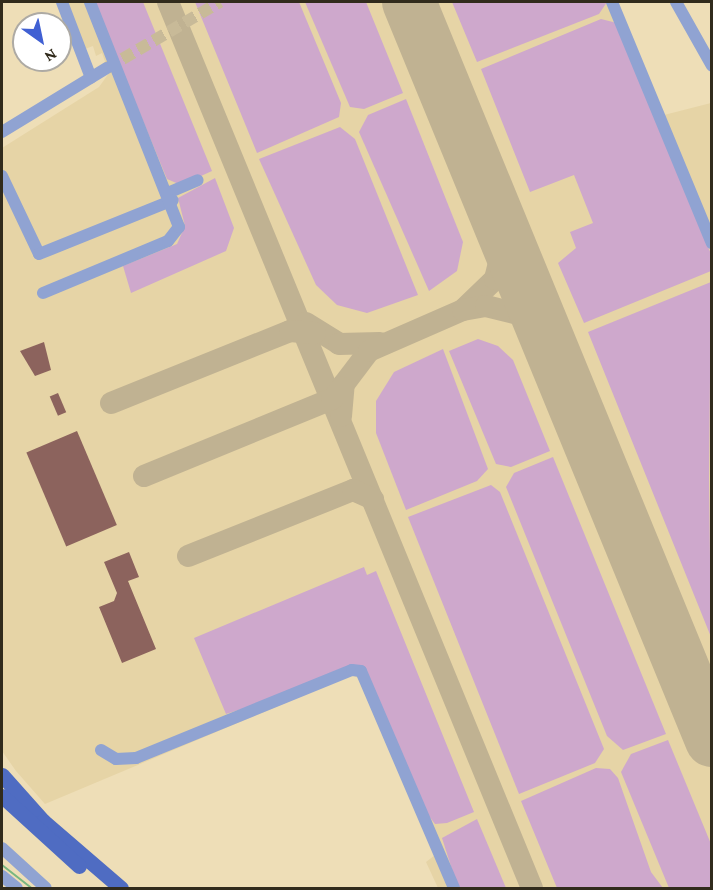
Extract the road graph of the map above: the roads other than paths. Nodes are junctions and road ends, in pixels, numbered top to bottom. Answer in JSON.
{"nodes":[{"id":1,"x":62,"y":2,"type":"edge"},
{"id":2,"x":90,"y":2,"type":"edge"},
{"id":3,"x":612,"y":2,"type":"edge"},
{"id":4,"x":676,"y":2,"type":"edge"},
{"id":5,"x":711,"y":66,"type":"edge"},
{"id":6,"x":107,"y":68,"type":"tunnel mouth"},
{"id":7,"x":92,"y":78,"type":"junction"},
{"id":8,"x":2,"y":132,"type":"edge"},
{"id":9,"x":2,"y":176,"type":"edge"},
{"id":10,"x":198,"y":180,"type":"dead end"},
{"id":11,"x":172,"y":196,"type":"junction"},
{"id":12,"x":711,"y":243,"type":"edge"},
{"id":13,"x":43,"y":293,"type":"dead end"},
{"id":14,"x":101,"y":750,"type":"dead end"},
{"id":15,"x":2,"y":775,"type":"edge"},
{"id":16,"x":2,"y":796,"type":"edge"},
{"id":17,"x":2,"y":848,"type":"edge"},
{"id":18,"x":2,"y":876,"type":"edge"},
{"id":19,"x":17,"y":888,"type":"edge"},
{"id":20,"x":46,"y":888,"type":"edge"},
{"id":21,"x":111,"y":888,"type":"edge"},
{"id":22,"x":121,"y":888,"type":"edge"},
{"id":23,"x":454,"y":888,"type":"edge"}],
"edges":[{"from":1,"to":7,"type":"street"},
{"from":2,"to":11,"type":"street"},
{"from":3,"to":12,"type":"street"},
{"from":4,"to":5,"type":"street"},
{"from":6,"to":7,"type":"street"},
{"from":7,"to":8,"type":"street"},
{"from":9,"to":11,"type":"street"},
{"from":10,"to":11,"type":"street"},
{"from":11,"to":13,"type":"street"},
{"from":14,"to":23,"type":"street"},
{"from":15,"to":22,"type":"main road"},
{"from":16,"to":21,"type":"main road"},
{"from":17,"to":20,"type":"street"},
{"from":18,"to":19,"type":"street"}]}
